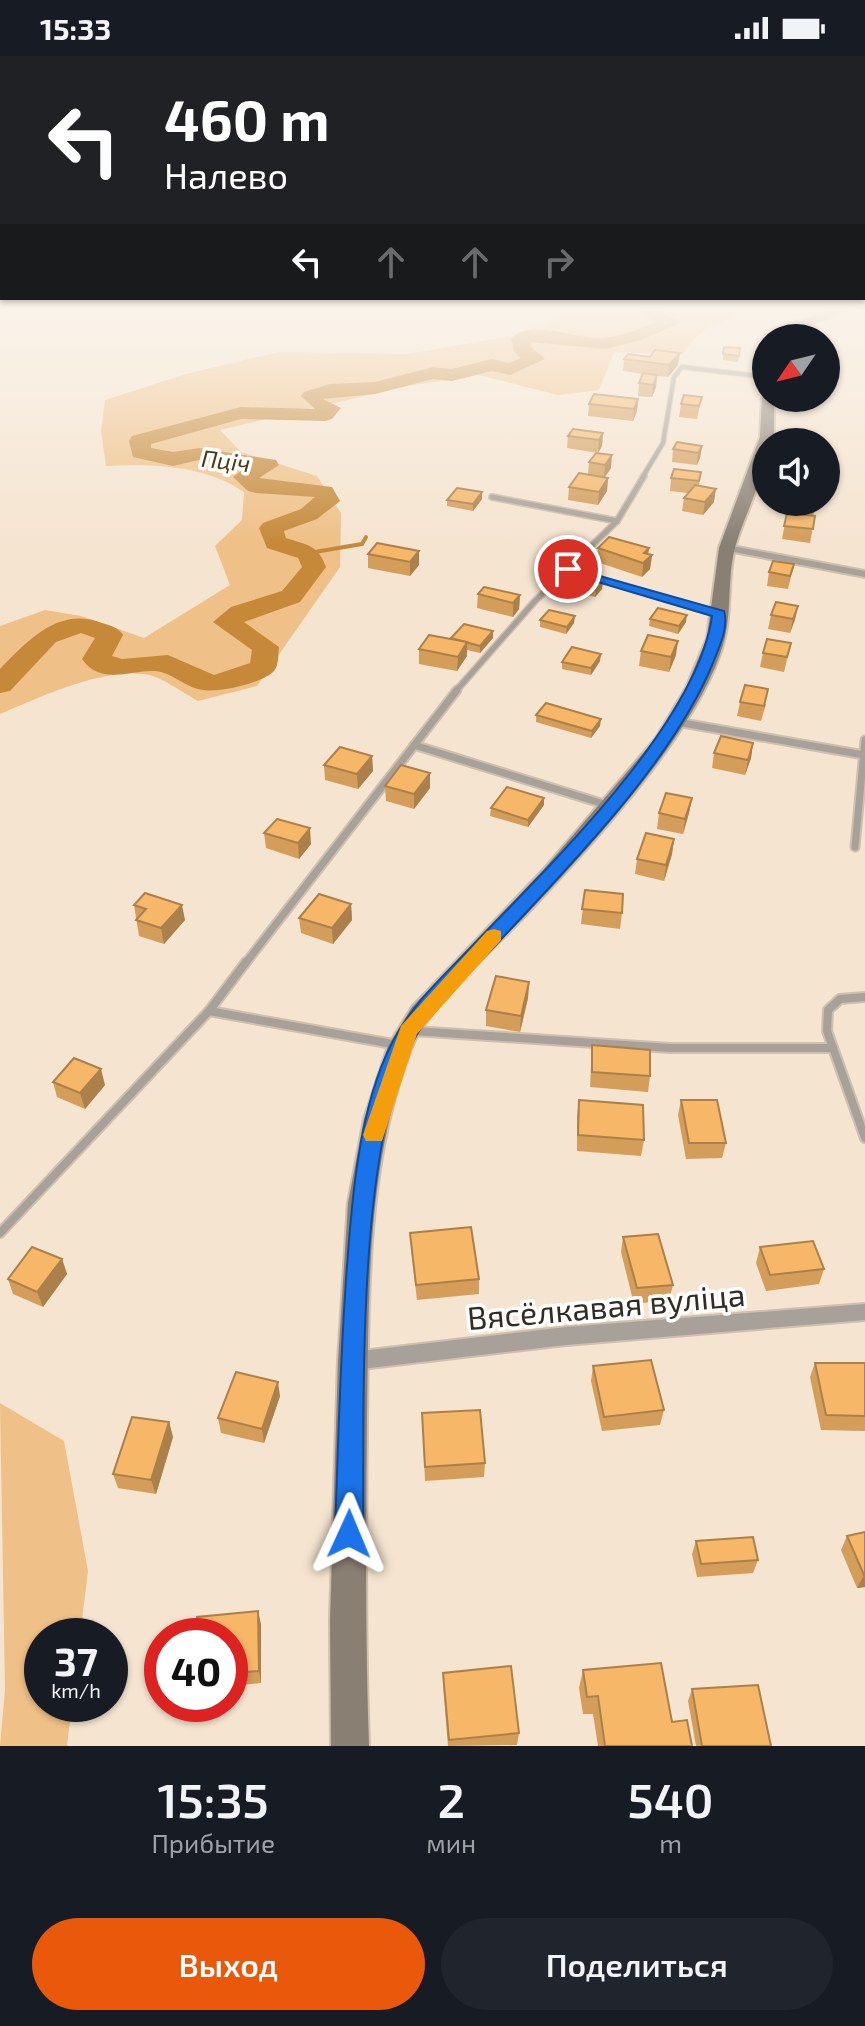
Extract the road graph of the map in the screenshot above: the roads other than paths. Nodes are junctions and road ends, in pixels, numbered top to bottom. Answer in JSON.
{"nodes":[{"id":1,"x":672,"y":387,"type":"edge"},
{"id":2,"x":768,"y":412,"type":"edge"},
{"id":3,"x":492,"y":497,"type":"dead end"},
{"id":4,"x":617,"y":521,"type":"junction"},
{"id":5,"x":727,"y":548,"type":"junction"},
{"id":6,"x":568,"y":569,"type":"junction"},
{"id":7,"x":865,"y":574,"type":"edge"},
{"id":8,"x":719,"y":614,"type":"junction"},
{"id":9,"x":675,"y":722,"type":"junction"},
{"id":10,"x":865,"y":740,"type":"edge"},
{"id":11,"x":414,"y":745,"type":"junction"},
{"id":12,"x":864,"y":755,"type":"edge"},
{"id":13,"x":609,"y":806,"type":"junction"},
{"id":14,"x":855,"y":847,"type":"dead end"},
{"id":15,"x":865,"y":997,"type":"edge"},
{"id":16,"x":209,"y":1011,"type":"junction"},
{"id":17,"x":404,"y":1038,"type":"junction"},
{"id":18,"x":833,"y":1048,"type":"junction"},
{"id":19,"x":865,"y":1138,"type":"edge"},
{"id":20,"x":0,"y":1233,"type":"edge"},
{"id":21,"x":865,"y":1312,"type":"edge"},
{"id":22,"x":353,"y":1361,"type":"junction"},
{"id":23,"x":350,"y":1746,"type":"edge"}],
"edges":[{"from":1,"to":4,"type":"lane"},
{"from":2,"to":5,"type":"street"},
{"from":3,"to":4,"type":"lane"},
{"from":4,"to":6,"type":"lane"},
{"from":5,"to":7,"type":"street"},
{"from":5,"to":8,"type":"street"},
{"from":6,"to":8,"type":"lane"},
{"from":6,"to":11,"type":"lane"},
{"from":8,"to":9,"type":"street"},
{"from":9,"to":12,"type":"lane"},
{"from":9,"to":13,"type":"street"},
{"from":10,"to":12,"type":"lane"},
{"from":11,"to":13,"type":"lane"},
{"from":11,"to":16,"type":"lane"},
{"from":12,"to":14,"type":"lane"},
{"from":13,"to":17,"type":"street"},
{"from":15,"to":18,"type":"lane"},
{"from":16,"to":17,"type":"lane"},
{"from":16,"to":20,"type":"lane"},
{"from":17,"to":18,"type":"lane"},
{"from":17,"to":22,"type":"street"},
{"from":18,"to":19,"type":"lane"},
{"from":21,"to":22,"type":"street","name":"Вясёлкавая вуліца"},
{"from":22,"to":23,"type":"street"}]}
